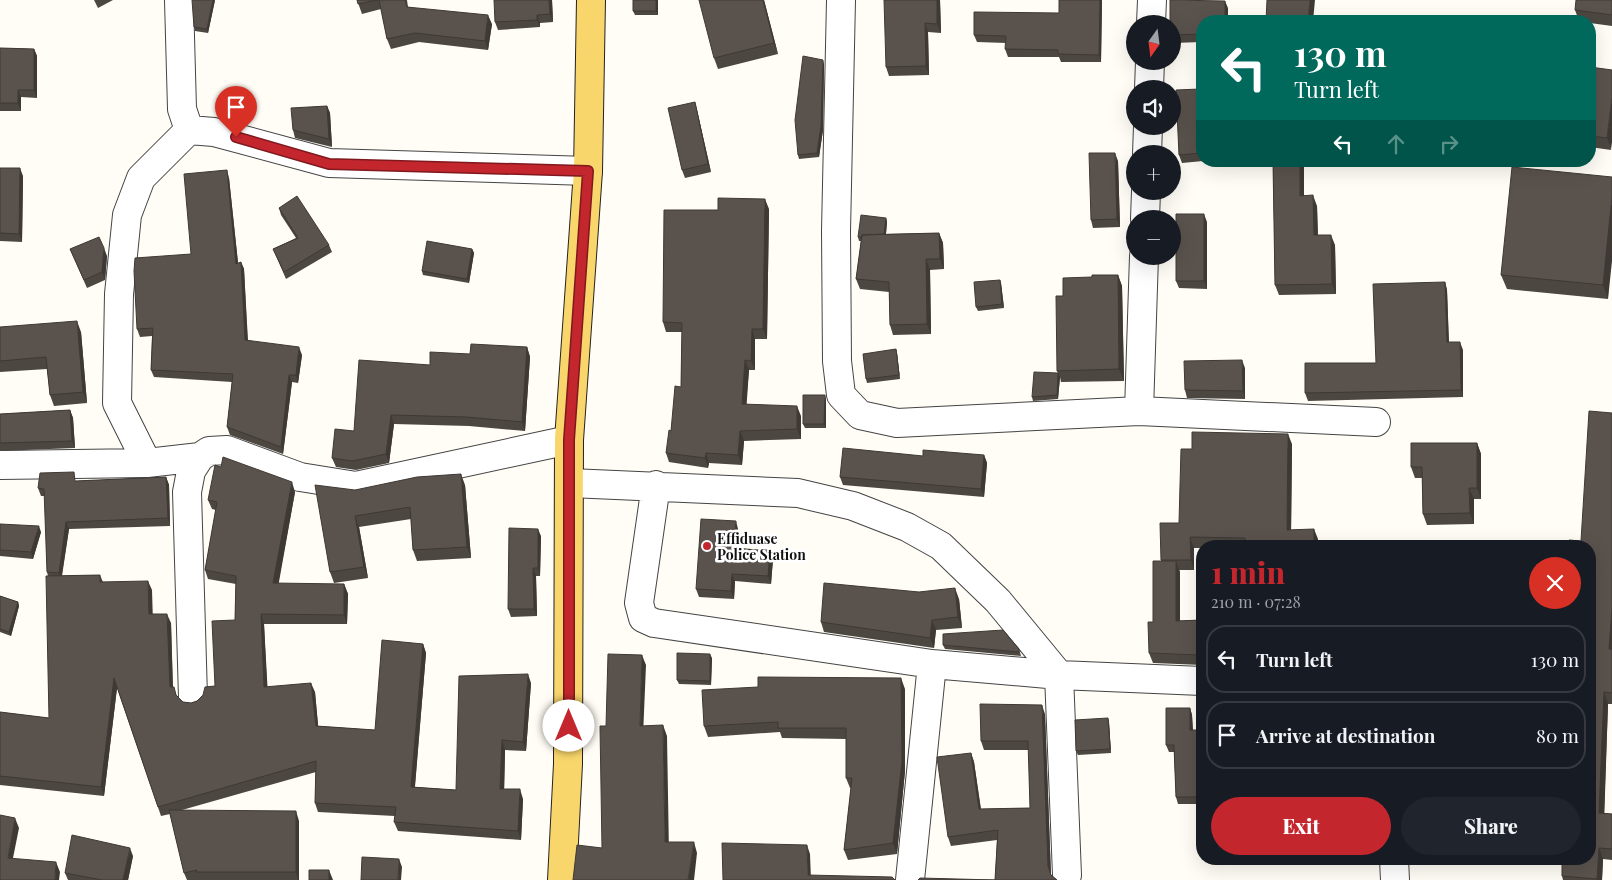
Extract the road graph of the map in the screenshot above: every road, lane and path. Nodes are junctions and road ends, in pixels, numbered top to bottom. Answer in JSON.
{"nodes":[{"id":1,"x":179,"y":0,"type":"edge"},
{"id":2,"x":591,"y":0,"type":"edge"},
{"id":3,"x":841,"y":0,"type":"edge"},
{"id":4,"x":1152,"y":0,"type":"edge"},
{"id":5,"x":1151,"y":15,"type":"edge"},
{"id":6,"x":189,"y":130,"type":"junction"},
{"id":7,"x":588,"y":171,"type":"junction"},
{"id":8,"x":1144,"y":265,"type":"edge"},
{"id":9,"x":1139,"y":411,"type":"junction"},
{"id":10,"x":1376,"y":422,"type":"dead end"},
{"id":11,"x":569,"y":440,"type":"junction"},
{"id":12,"x":200,"y":457,"type":"junction"},
{"id":13,"x":147,"y":463,"type":"junction"},
{"id":14,"x":0,"y":465,"type":"edge"},
{"id":15,"x":570,"y":483,"type":"junction"},
{"id":16,"x":656,"y":485,"type":"junction"},
{"id":17,"x":932,"y":664,"type":"junction"},
{"id":18,"x":1059,"y":675,"type":"junction"},
{"id":19,"x":1196,"y":681,"type":"edge"},
{"id":20,"x":193,"y":697,"type":"dead end"},
{"id":21,"x":1394,"y":865,"type":"edge"},
{"id":22,"x":1067,"y":875,"type":"dead end"},
{"id":23,"x":562,"y":880,"type":"edge"},
{"id":24,"x":910,"y":880,"type":"edge"},
{"id":25,"x":1395,"y":880,"type":"edge"}],
"edges":[{"from":1,"to":6,"type":"street"},
{"from":2,"to":7,"type":"main road"},
{"from":3,"to":9,"type":"street"},
{"from":4,"to":5,"type":"street"},
{"from":6,"to":7,"type":"street"},
{"from":6,"to":13,"type":"street"},
{"from":7,"to":11,"type":"main road"},
{"from":8,"to":9,"type":"street"},
{"from":9,"to":10,"type":"street"},
{"from":11,"to":12,"type":"street"},
{"from":11,"to":15,"type":"main road"},
{"from":12,"to":13,"type":"street"},
{"from":12,"to":20,"type":"street"},
{"from":13,"to":14,"type":"street"},
{"from":15,"to":16,"type":"street"},
{"from":15,"to":23,"type":"main road"},
{"from":16,"to":17,"type":"street"},
{"from":16,"to":18,"type":"street"},
{"from":17,"to":18,"type":"street"},
{"from":17,"to":24,"type":"street"},
{"from":18,"to":19,"type":"street"},
{"from":18,"to":22,"type":"street"},
{"from":21,"to":25,"type":"street"}]}
